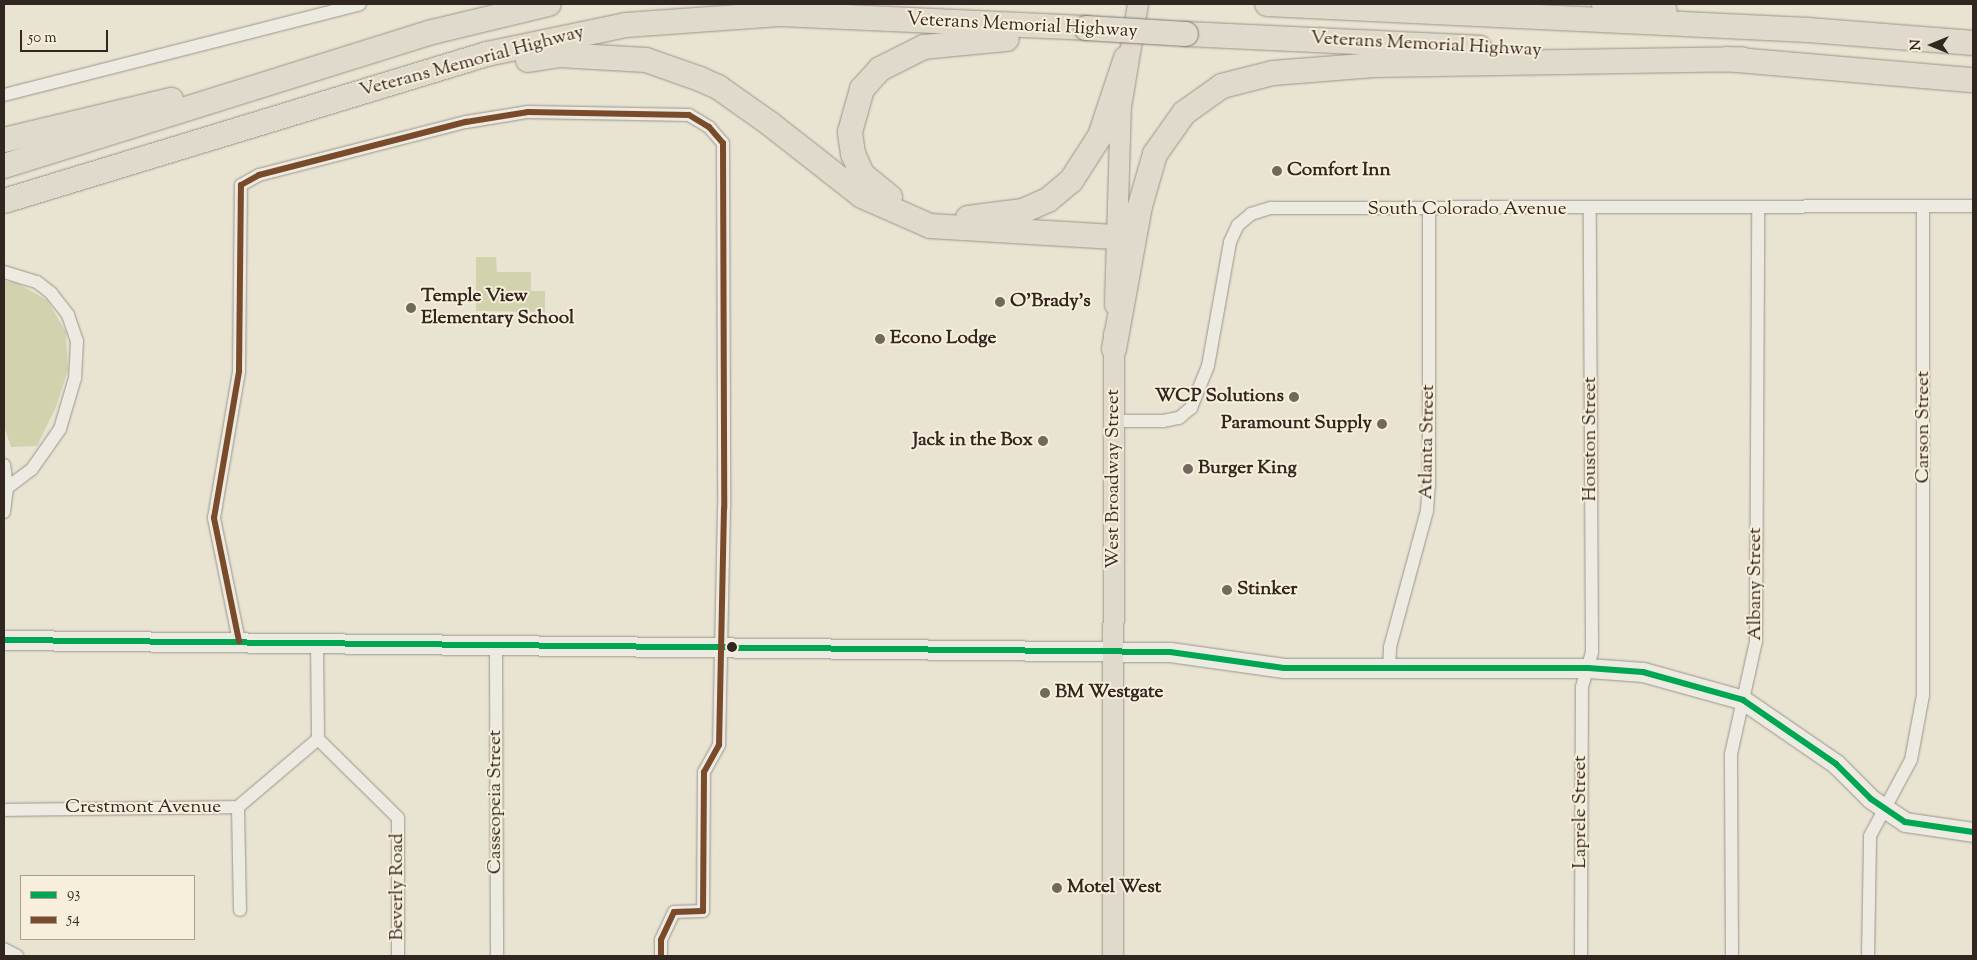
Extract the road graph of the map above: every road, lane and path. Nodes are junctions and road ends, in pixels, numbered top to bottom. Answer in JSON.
{"nodes":[{"id":1,"x":360,"y":4,"type":"edge"},
{"id":2,"x":549,"y":4,"type":"edge"},
{"id":3,"x":1138,"y":4,"type":"edge"},
{"id":4,"x":1267,"y":4,"type":"edge"},
{"id":5,"x":1604,"y":4,"type":"edge"},
{"id":6,"x":1808,"y":30,"type":"junction"},
{"id":7,"x":432,"y":32,"type":"junction"},
{"id":8,"x":1086,"y":33,"type":"junction"},
{"id":9,"x":1973,"y":42,"type":"edge"},
{"id":10,"x":1126,"y":58,"type":"junction"},
{"id":11,"x":1742,"y":59,"type":"junction"},
{"id":12,"x":1973,"y":80,"type":"edge"},
{"id":13,"x":4,"y":95,"type":"edge"},
{"id":14,"x":306,"y":107,"type":"junction"},
{"id":15,"x":4,"y":140,"type":"edge"},
{"id":16,"x":4,"y":166,"type":"edge"},
{"id":17,"x":4,"y":201,"type":"edge"},
{"id":18,"x":1923,"y":206,"type":"junction"},
{"id":19,"x":1973,"y":206,"type":"edge"},
{"id":20,"x":1758,"y":209,"type":"junction"},
{"id":21,"x":1429,"y":210,"type":"junction"},
{"id":22,"x":1590,"y":210,"type":"junction"},
{"id":23,"x":1116,"y":237,"type":"junction"},
{"id":24,"x":4,"y":272,"type":"edge"},
{"id":25,"x":1114,"y":349,"type":"junction"},
{"id":26,"x":1114,"y":421,"type":"junction"},
{"id":27,"x":4,"y":465,"type":"edge"},
{"id":28,"x":8,"y":488,"type":"junction"},
{"id":29,"x":4,"y":512,"type":"edge"},
{"id":30,"x":4,"y":640,"type":"edge"},
{"id":31,"x":239,"y":641,"type":"junction"},
{"id":32,"x":316,"y":642,"type":"junction"},
{"id":33,"x":496,"y":648,"type":"junction"},
{"id":34,"x":722,"y":650,"type":"junction"},
{"id":35,"x":1115,"y":651,"type":"junction"},
{"id":36,"x":1389,"y":668,"type":"junction"},
{"id":37,"x":1588,"y":668,"type":"junction"},
{"id":38,"x":1743,"y":700,"type":"junction"},
{"id":39,"x":318,"y":739,"type":"junction"},
{"id":40,"x":238,"y":807,"type":"junction"},
{"id":41,"x":1884,"y":808,"type":"junction"},
{"id":42,"x":4,"y":810,"type":"edge"},
{"id":43,"x":1973,"y":832,"type":"edge"},
{"id":44,"x":240,"y":910,"type":"dead end"},
{"id":45,"x":4,"y":948,"type":"edge"},
{"id":46,"x":17,"y":956,"type":"edge"},
{"id":47,"x":398,"y":956,"type":"edge"},
{"id":48,"x":497,"y":956,"type":"edge"},
{"id":49,"x":661,"y":956,"type":"edge"},
{"id":50,"x":1113,"y":956,"type":"edge"},
{"id":51,"x":1581,"y":956,"type":"edge"},
{"id":52,"x":1732,"y":956,"type":"edge"},
{"id":53,"x":1868,"y":956,"type":"edge"}],
"edges":[{"from":1,"to":13,"type":"street"},
{"from":2,"to":7,"type":"highway","name":"Veterans Memorial Highway"},
{"from":3,"to":10,"type":"main road","name":"West Broadway Street"},
{"from":4,"to":6,"type":"highway","name":"Veterans Memorial Highway"},
{"from":5,"to":6,"type":"highway"},
{"from":6,"to":9,"type":"highway","name":"Veterans Memorial Highway"},
{"from":7,"to":15,"type":"highway"},
{"from":7,"to":16,"type":"highway","name":"Veterans Memorial Highway"},
{"from":8,"to":10,"type":"highway"},
{"from":8,"to":11,"type":"highway","name":"Veterans Memorial Highway","bridge":true},
{"from":8,"to":14,"type":"highway","name":"Veterans Memorial Highway"},
{"from":10,"to":23,"type":"main road","name":"West Broadway Street"},
{"from":11,"to":12,"type":"highway","name":"Veterans Memorial Highway"},
{"from":11,"to":25,"type":"highway"},
{"from":14,"to":17,"type":"highway","name":"Veterans Memorial Highway"},
{"from":14,"to":23,"type":"highway"},
{"from":18,"to":19,"type":"street","name":"South Colorado Avenue"},
{"from":18,"to":20,"type":"street","name":"South Colorado Avenue"},
{"from":18,"to":41,"type":"street","name":"Carson Street"},
{"from":20,"to":22,"type":"street","name":"South Colorado Avenue"},
{"from":20,"to":38,"type":"street","name":"Albany Street"},
{"from":21,"to":22,"type":"street","name":"South Colorado Avenue"},
{"from":21,"to":26,"type":"street","name":"South Colorado Avenue"},
{"from":21,"to":36,"type":"street","name":"Atlanta Street"},
{"from":22,"to":37,"type":"street","name":"Houston Street"},
{"from":23,"to":25,"type":"main road","name":"West Broadway Street"},
{"from":24,"to":28,"type":"street"},
{"from":25,"to":26,"type":"main road","name":"West Broadway Street"},
{"from":26,"to":35,"type":"main road","name":"West Broadway Street"},
{"from":27,"to":28,"type":"street"},
{"from":28,"to":29,"type":"street"},
{"from":30,"to":31,"type":"street"},
{"from":31,"to":32,"type":"street"},
{"from":31,"to":34,"type":"street"},
{"from":32,"to":33,"type":"street"},
{"from":32,"to":39,"type":"street"},
{"from":33,"to":34,"type":"street"},
{"from":33,"to":48,"type":"street","name":"Casseopeia Street"},
{"from":34,"to":35,"type":"street"},
{"from":34,"to":49,"type":"street"},
{"from":35,"to":36,"type":"street"},
{"from":35,"to":50,"type":"main road","name":"West Broadway Street"},
{"from":36,"to":37,"type":"street"},
{"from":37,"to":38,"type":"street"},
{"from":37,"to":51,"type":"street","name":"Laprele Street"},
{"from":38,"to":41,"type":"street"},
{"from":38,"to":52,"type":"street","name":"Albany Street"},
{"from":39,"to":40,"type":"street","name":"Crestmont Avenue"},
{"from":39,"to":47,"type":"street","name":"Beverly Road"},
{"from":40,"to":42,"type":"street","name":"Crestmont Avenue"},
{"from":40,"to":44,"type":"street"},
{"from":41,"to":43,"type":"street"},
{"from":41,"to":53,"type":"street","name":"Carson Street"},
{"from":45,"to":46,"type":"street"}]}
